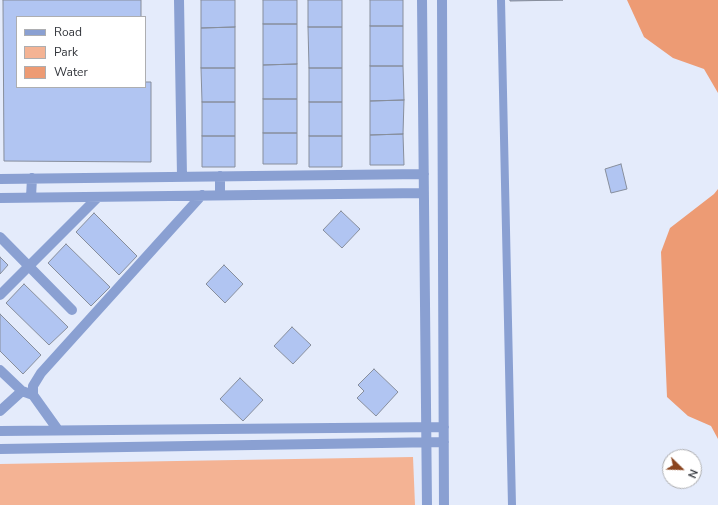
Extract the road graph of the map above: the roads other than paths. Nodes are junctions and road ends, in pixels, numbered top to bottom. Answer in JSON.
{"nodes":[{"id":1,"x":179,"y":0,"type":"edge"},
{"id":2,"x":422,"y":0,"type":"edge"},
{"id":3,"x":442,"y":0,"type":"edge"},
{"id":4,"x":501,"y":0,"type":"edge"},
{"id":5,"x":442,"y":135,"type":"junction"},
{"id":6,"x":424,"y":136,"type":"junction"},
{"id":7,"x":424,"y":174,"type":"junction"},
{"id":8,"x":182,"y":176,"type":"junction"},
{"id":9,"x":220,"y":176,"type":"junction"},
{"id":10,"x":32,"y":178,"type":"junction"},
{"id":11,"x":0,"y":179,"type":"edge"},
{"id":12,"x":424,"y":193,"type":"junction"},
{"id":13,"x":202,"y":195,"type":"junction"},
{"id":14,"x":220,"y":195,"type":"junction"},
{"id":15,"x":98,"y":196,"type":"junction"},
{"id":16,"x":31,"y":197,"type":"junction"},
{"id":17,"x":0,"y":198,"type":"edge"},
{"id":18,"x":443,"y":232,"type":"junction"},
{"id":19,"x":424,"y":233,"type":"junction"},
{"id":20,"x":0,"y":237,"type":"edge"},
{"id":21,"x":30,"y":266,"type":"junction"},
{"id":22,"x":0,"y":295,"type":"edge"},
{"id":23,"x":72,"y":310,"type":"dead end"},
{"id":24,"x":0,"y":370,"type":"edge"},
{"id":25,"x":22,"y":391,"type":"junction"},
{"id":26,"x":33,"y":395,"type":"junction"},
{"id":27,"x":0,"y":411,"type":"edge"},
{"id":28,"x":426,"y":427,"type":"junction"},
{"id":29,"x":444,"y":427,"type":"junction"},
{"id":30,"x":217,"y":429,"type":"junction"},
{"id":31,"x":58,"y":430,"type":"junction"},
{"id":32,"x":93,"y":430,"type":"junction"},
{"id":33,"x":0,"y":431,"type":"edge"},
{"id":34,"x":444,"y":442,"type":"junction"},
{"id":35,"x":426,"y":443,"type":"junction"},
{"id":36,"x":216,"y":446,"type":"junction"},
{"id":37,"x":94,"y":448,"type":"junction"},
{"id":38,"x":0,"y":449,"type":"edge"},
{"id":39,"x":427,"y":505,"type":"edge"},
{"id":40,"x":444,"y":505,"type":"edge"},
{"id":41,"x":512,"y":505,"type":"edge"}],
"edges":[{"from":1,"to":8,"type":"street"},
{"from":2,"to":6,"type":"street"},
{"from":3,"to":5,"type":"street"},
{"from":4,"to":41,"type":"lane"},
{"from":5,"to":6,"type":"street"},
{"from":5,"to":18,"type":"street"},
{"from":6,"to":7,"type":"street"},
{"from":7,"to":9,"type":"street"},
{"from":7,"to":12,"type":"street"},
{"from":8,"to":9,"type":"street"},
{"from":8,"to":10,"type":"street"},
{"from":9,"to":14,"type":"street"},
{"from":10,"to":11,"type":"street"},
{"from":10,"to":16,"type":"street"},
{"from":12,"to":14,"type":"street"},
{"from":12,"to":19,"type":"street"},
{"from":13,"to":14,"type":"street"},
{"from":13,"to":15,"type":"street"},
{"from":13,"to":26,"type":"street"},
{"from":15,"to":16,"type":"street"},
{"from":15,"to":21,"type":"street"},
{"from":16,"to":17,"type":"street"},
{"from":18,"to":19,"type":"street"},
{"from":18,"to":29,"type":"street"},
{"from":19,"to":28,"type":"street"},
{"from":20,"to":21,"type":"street"},
{"from":21,"to":22,"type":"street"},
{"from":21,"to":23,"type":"street"},
{"from":24,"to":25,"type":"street"},
{"from":25,"to":26,"type":"street"},
{"from":25,"to":27,"type":"street"},
{"from":26,"to":31,"type":"street"},
{"from":28,"to":29,"type":"street"},
{"from":28,"to":30,"type":"street"},
{"from":28,"to":35,"type":"street"},
{"from":29,"to":34,"type":"street"},
{"from":30,"to":32,"type":"street"},
{"from":30,"to":36,"type":"street"},
{"from":31,"to":32,"type":"street"},
{"from":31,"to":33,"type":"street"},
{"from":32,"to":37,"type":"street"},
{"from":34,"to":35,"type":"street"},
{"from":34,"to":40,"type":"street"},
{"from":35,"to":36,"type":"street"},
{"from":35,"to":39,"type":"street"},
{"from":36,"to":37,"type":"street"},
{"from":37,"to":38,"type":"street"}]}
